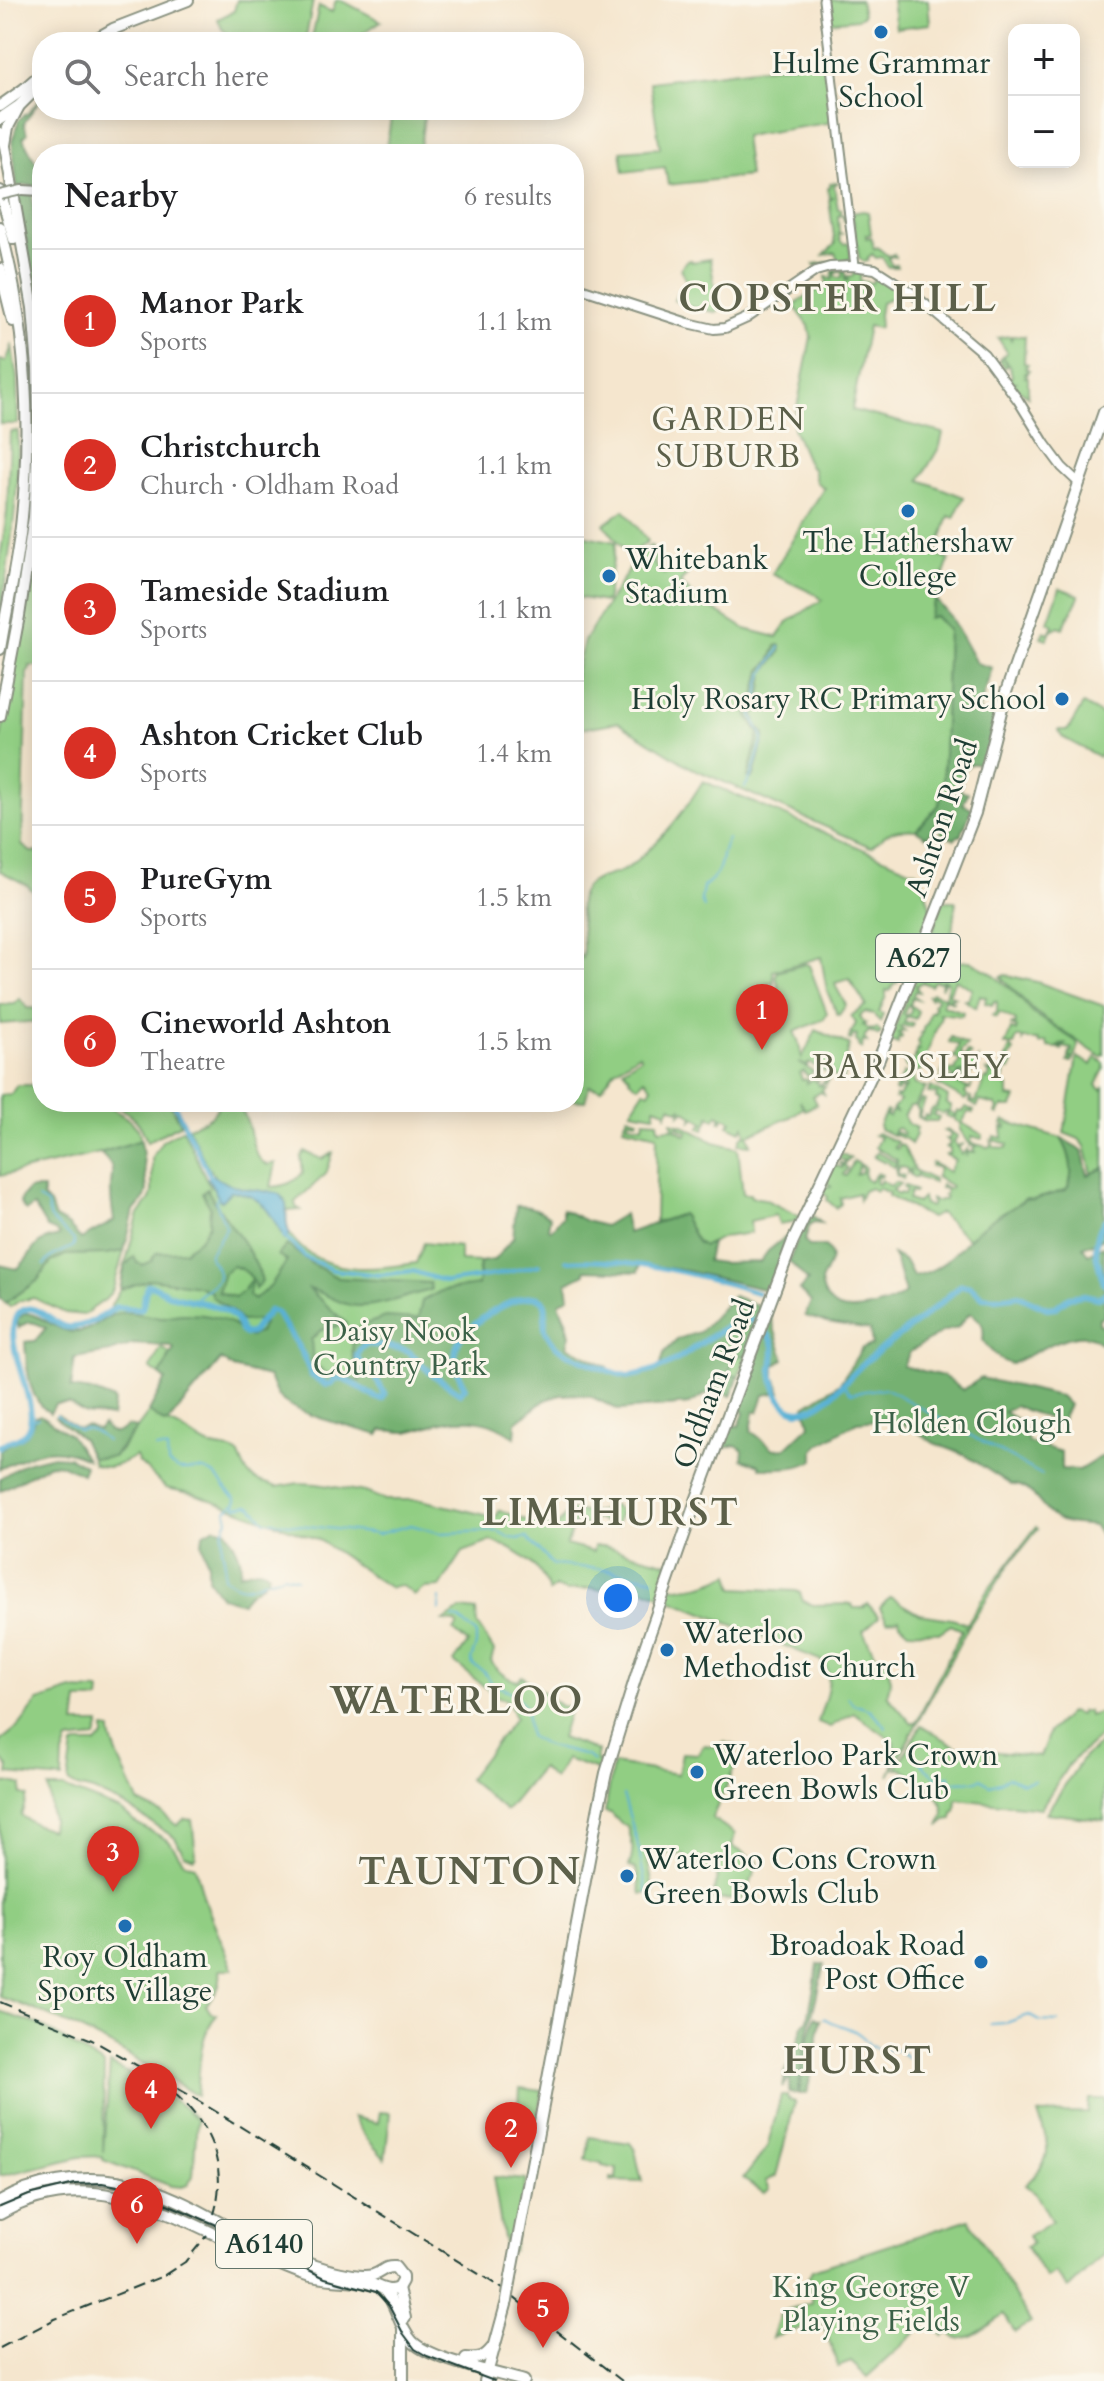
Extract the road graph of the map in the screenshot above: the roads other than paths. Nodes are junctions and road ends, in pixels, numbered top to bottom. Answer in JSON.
{"nodes":[{"id":1,"x":172,"y":0,"type":"edge"},
{"id":2,"x":188,"y":0,"type":"edge"},
{"id":3,"x":823,"y":0,"type":"edge"},
{"id":4,"x":100,"y":32,"type":"edge"},
{"id":5,"x":106,"y":32,"type":"edge"},
{"id":6,"x":32,"y":82,"type":"edge"},
{"id":7,"x":32,"y":93,"type":"edge"},
{"id":8,"x":1,"y":105,"type":"edge"},
{"id":9,"x":19,"y":106,"type":"junction"},
{"id":10,"x":0,"y":119,"type":"edge"},
{"id":11,"x":3,"y":137,"type":"edge"},
{"id":12,"x":32,"y":190,"type":"edge"},
{"id":13,"x":0,"y":193,"type":"edge"},
{"id":14,"x":0,"y":227,"type":"edge"},
{"id":15,"x":855,"y":266,"type":"junction"},
{"id":16,"x":0,"y":269,"type":"edge"},
{"id":17,"x":584,"y":289,"type":"edge"},
{"id":18,"x":32,"y":302,"type":"edge"},
{"id":19,"x":32,"y":345,"type":"edge"},
{"id":20,"x":25,"y":370,"type":"junction"},
{"id":21,"x":1104,"y":412,"type":"edge"},
{"id":22,"x":1081,"y":478,"type":"junction"},
{"id":23,"x":32,"y":530,"type":"edge"},
{"id":24,"x":0,"y":649,"type":"edge"},
{"id":25,"x":0,"y":716,"type":"edge"},
{"id":26,"x":781,"y":1274,"type":"joint"},
{"id":27,"x":0,"y":2202,"type":"edge"},
{"id":28,"x":0,"y":2214,"type":"edge"},
{"id":29,"x":379,"y":2272,"type":"junction"},
{"id":30,"x":347,"y":2280,"type":"junction"},
{"id":31,"x":398,"y":2288,"type":"junction"},
{"id":32,"x":383,"y":2289,"type":"junction"},
{"id":33,"x":401,"y":2324,"type":"junction"},
{"id":34,"x":410,"y":2343,"type":"junction"},
{"id":35,"x":495,"y":2343,"type":"junction"},
{"id":36,"x":466,"y":2358,"type":"junction"},
{"id":37,"x":507,"y":2372,"type":"junction"},
{"id":38,"x":487,"y":2374,"type":"edge"},
{"id":39,"x":403,"y":2381,"type":"edge"},
{"id":40,"x":526,"y":2381,"type":"edge"}],
"edges":[{"from":1,"to":4,"type":"highway"},
{"from":2,"to":5,"type":"highway"},
{"from":3,"to":15,"type":"main road"},
{"from":6,"to":8,"type":"highway"},
{"from":7,"to":9,"type":"highway"},
{"from":9,"to":10,"type":"highway"},
{"from":9,"to":11,"type":"highway"},
{"from":11,"to":18,"type":"highway"},
{"from":12,"to":13,"type":"main road","bridge":true},
{"from":13,"to":19,"type":"highway"},
{"from":14,"to":20,"type":"highway"},
{"from":15,"to":17,"type":"main road"},
{"from":15,"to":22,"type":"main road"},
{"from":16,"to":20,"type":"highway"},
{"from":20,"to":24,"type":"highway"},
{"from":21,"to":22,"type":"highway","name":"Ashton Road","number":"A627"},
{"from":22,"to":26,"type":"highway","name":"Ashton Road","number":"A627"},
{"from":23,"to":25,"type":"highway"},
{"from":26,"to":35,"type":"highway","name":"Oldham Road","number":"A627","bridge":true},
{"from":27,"to":29,"type":"highway","number":"A6140"},
{"from":28,"to":30,"type":"highway","number":"A6140"},
{"from":29,"to":31,"type":"highway"},
{"from":29,"to":32,"type":"highway"},
{"from":30,"to":32,"type":"highway","number":"A6140"},
{"from":30,"to":33,"type":"highway","number":"A6140"},
{"from":31,"to":32,"type":"highway"},
{"from":31,"to":34,"type":"highway"},
{"from":32,"to":33,"type":"highway","number":"A6140"},
{"from":33,"to":34,"type":"highway","number":"A6140"},
{"from":34,"to":36,"type":"highway"},
{"from":34,"to":38,"type":"highway"},
{"from":34,"to":39,"type":"highway"},
{"from":35,"to":36,"type":"highway"},
{"from":35,"to":37,"type":"highway"},
{"from":35,"to":38,"type":"highway","name":"Oldham Road","number":"A627"},
{"from":36,"to":38,"type":"highway"},
{"from":37,"to":38,"type":"highway"},
{"from":37,"to":38,"type":"highway"},
{"from":37,"to":40,"type":"highway"}]}
